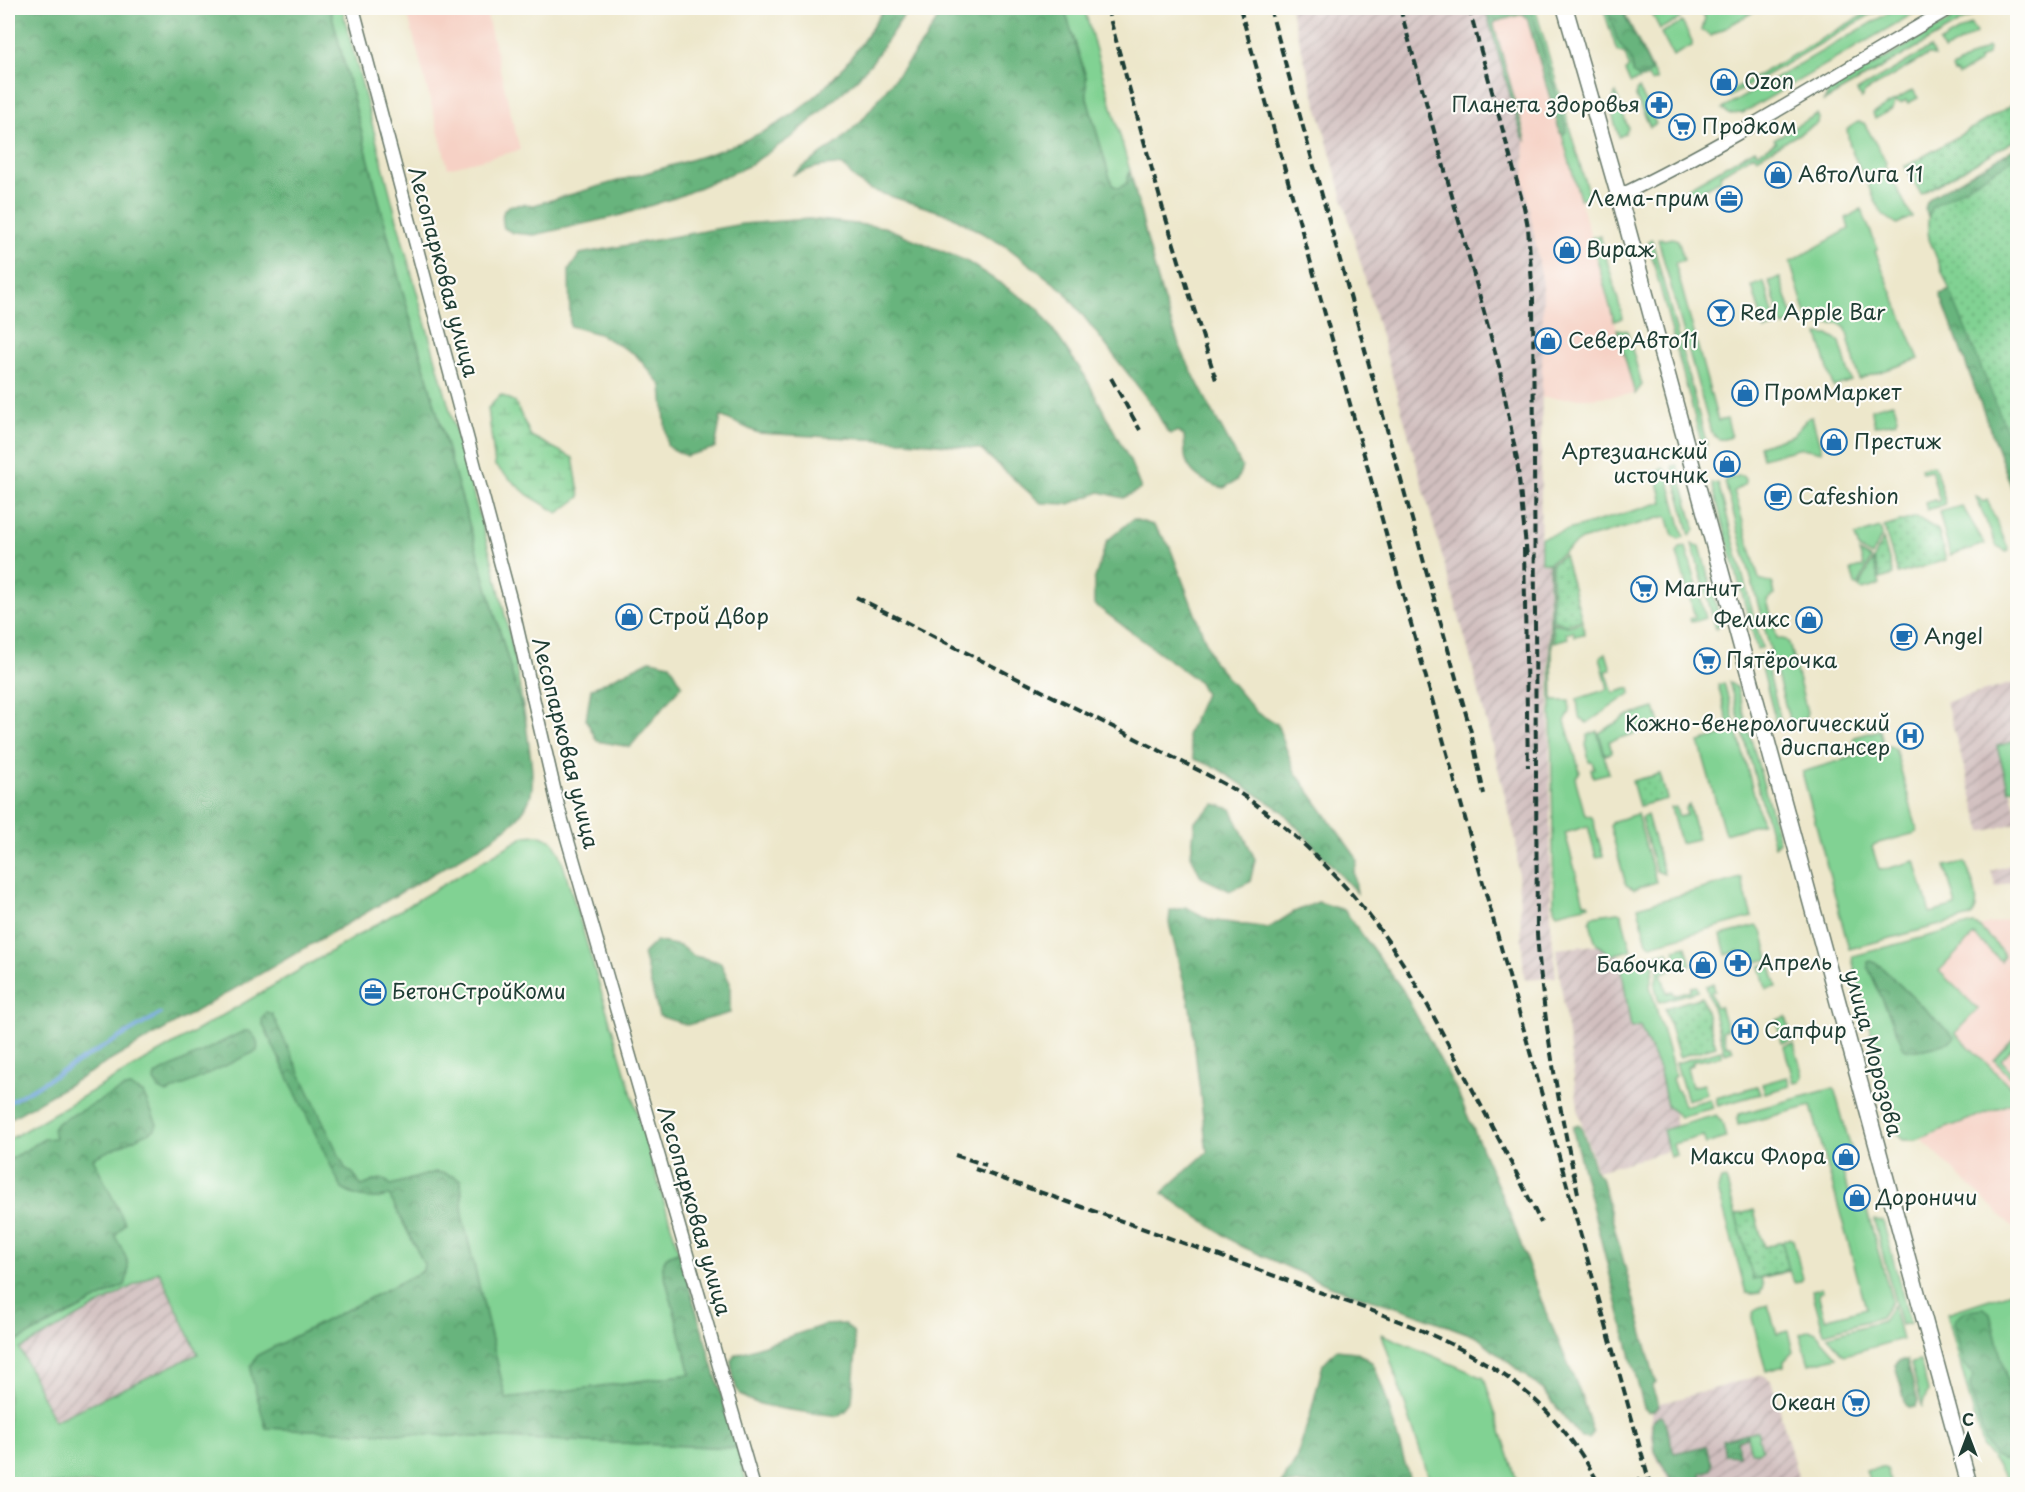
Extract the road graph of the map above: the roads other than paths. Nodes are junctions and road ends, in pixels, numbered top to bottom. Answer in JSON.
{"nodes":[{"id":1,"x":353,"y":8,"type":"edge"},
{"id":2,"x":1565,"y":8,"type":"edge"},
{"id":3,"x":1950,"y":8,"type":"edge"},
{"id":4,"x":1619,"y":196,"type":"junction"},
{"id":5,"x":753,"y":1485,"type":"edge"},
{"id":6,"x":1969,"y":1485,"type":"edge"}],
"edges":[{"from":1,"to":5,"type":"street","name":"Лесопарковая улица"},
{"from":2,"to":4,"type":"main road","name":"улица Морозова"},
{"from":3,"to":4,"type":"street"},
{"from":4,"to":6,"type":"main road","name":"улица Морозова"}]}
